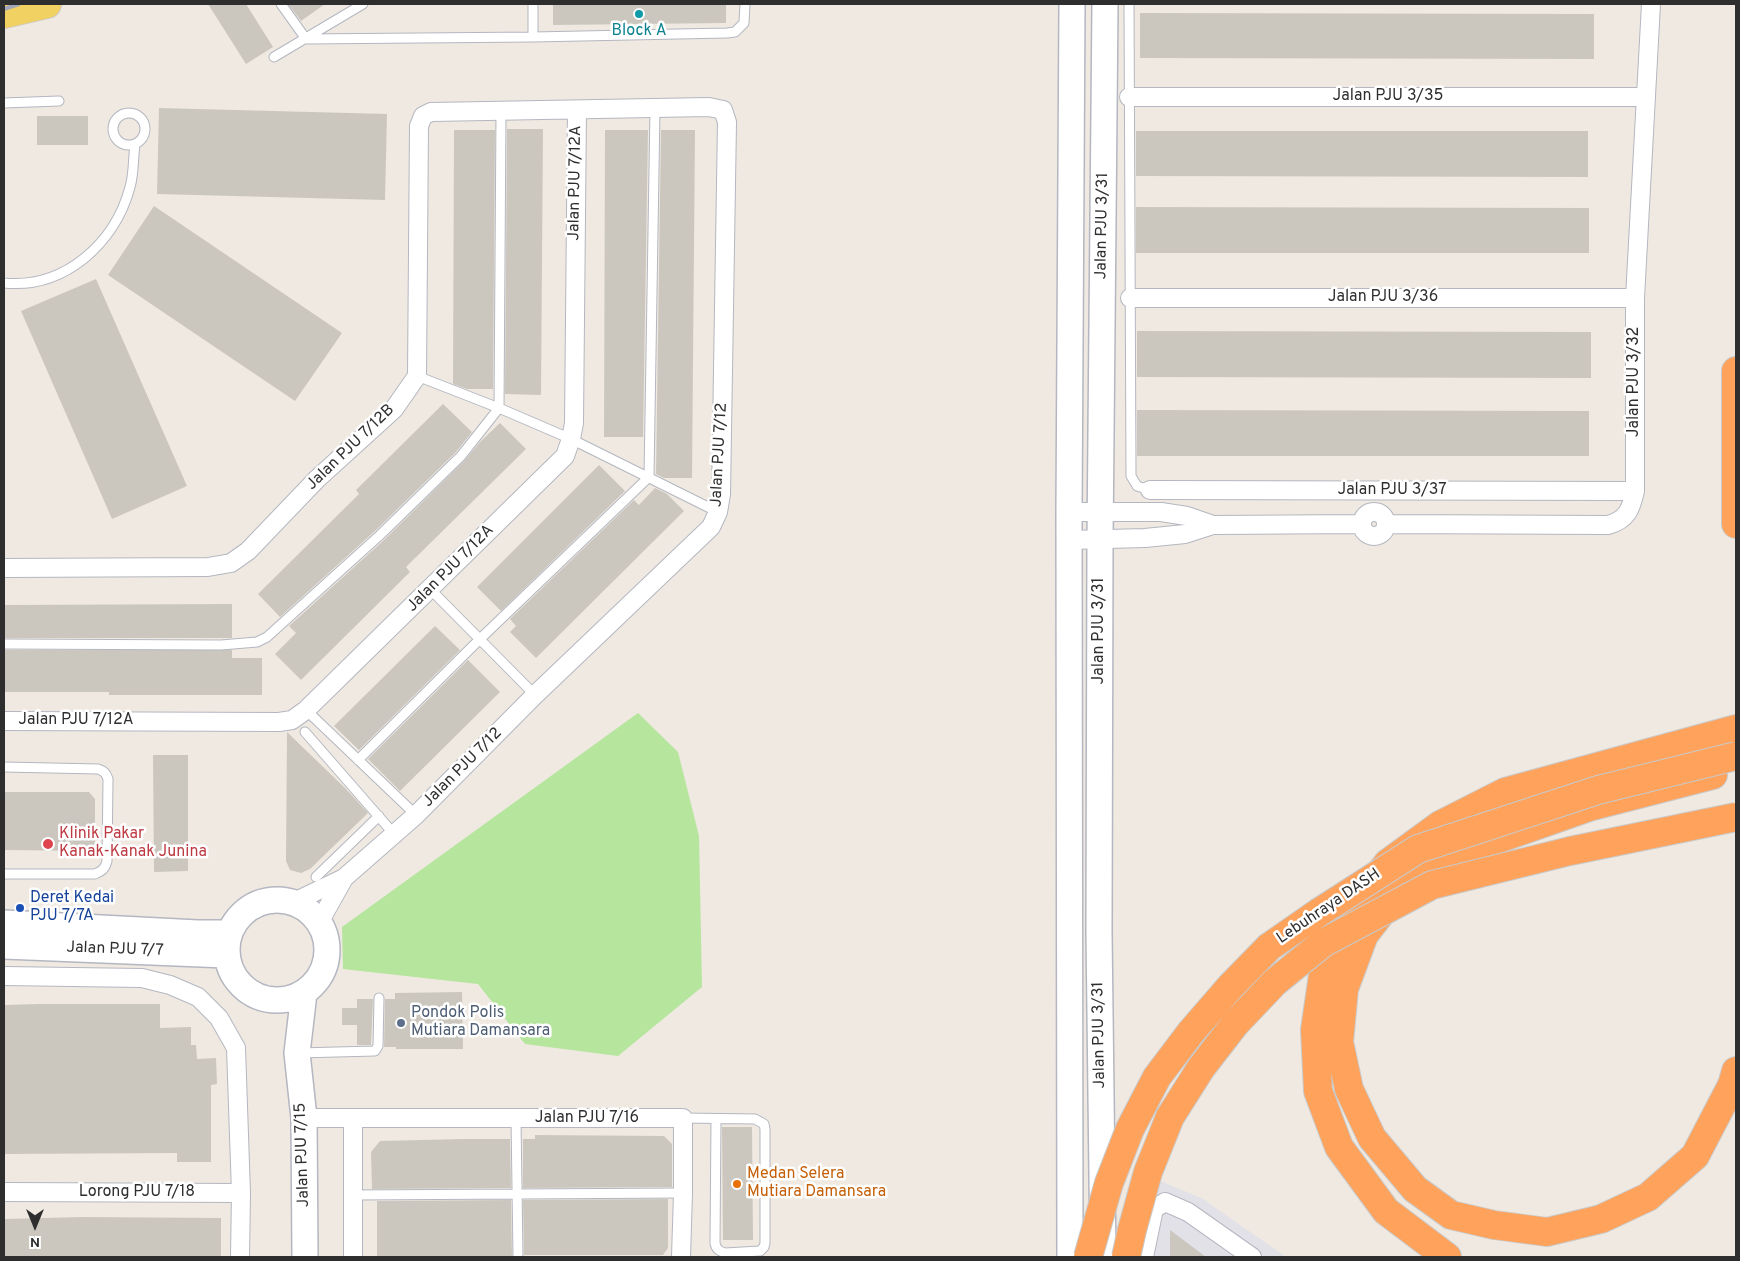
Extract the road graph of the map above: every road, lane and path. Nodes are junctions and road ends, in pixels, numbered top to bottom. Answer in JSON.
{"nodes":[{"id":1,"x":47,"y":4,"type":"edge"},
{"id":2,"x":280,"y":4,"type":"edge"},
{"id":3,"x":363,"y":4,"type":"edge"},
{"id":4,"x":533,"y":4,"type":"edge"},
{"id":5,"x":745,"y":4,"type":"edge"},
{"id":6,"x":1072,"y":4,"type":"edge"},
{"id":7,"x":1105,"y":4,"type":"edge"},
{"id":8,"x":1129,"y":4,"type":"edge"},
{"id":9,"x":1652,"y":4,"type":"edge"},
{"id":10,"x":4,"y":14,"type":"edge"},
{"id":11,"x":533,"y":37,"type":"junction"},
{"id":12,"x":306,"y":39,"type":"junction"},
{"id":13,"x":274,"y":57,"type":"dead end"},
{"id":14,"x":1129,"y":97,"type":"junction"},
{"id":15,"x":1646,"y":97,"type":"junction"},
{"id":16,"x":59,"y":101,"type":"dead end"},
{"id":17,"x":4,"y":103,"type":"edge"},
{"id":18,"x":655,"y":108,"type":"junction"},
{"id":19,"x":577,"y":110,"type":"junction"},
{"id":20,"x":500,"y":112,"type":"junction"},
{"id":21,"x":134,"y":145,"type":"dead end"},
{"id":22,"x":4,"y":283,"type":"edge"},
{"id":23,"x":1130,"y":298,"type":"junction"},
{"id":24,"x":1636,"y":298,"type":"junction"},
{"id":25,"x":1736,"y":371,"type":"edge"},
{"id":26,"x":417,"y":376,"type":"junction"},
{"id":27,"x":499,"y":408,"type":"junction"},
{"id":28,"x":571,"y":439,"type":"junction"},
{"id":29,"x":649,"y":477,"type":"junction"},
{"id":30,"x":1150,"y":490,"type":"joint"},
{"id":31,"x":1635,"y":491,"type":"junction"},
{"id":32,"x":1100,"y":511,"type":"junction"},
{"id":33,"x":718,"y":512,"type":"junction"},
{"id":34,"x":1070,"y":512,"type":"junction"},
{"id":35,"x":1736,"y":524,"type":"edge"},
{"id":36,"x":1213,"y":525,"type":"junction"},
{"id":37,"x":1070,"y":540,"type":"junction"},
{"id":38,"x":1100,"y":540,"type":"junction"},
{"id":39,"x":4,"y":568,"type":"edge"},
{"id":40,"x":430,"y":589,"type":"junction"},
{"id":41,"x":480,"y":639,"type":"junction"},
{"id":42,"x":4,"y":644,"type":"edge"},
{"id":43,"x":536,"y":695,"type":"junction"},
{"id":44,"x":306,"y":710,"type":"junction"},
{"id":45,"x":4,"y":721,"type":"edge"},
{"id":46,"x":1736,"y":728,"type":"edge"},
{"id":47,"x":305,"y":732,"type":"dead end"},
{"id":48,"x":1736,"y":756,"type":"edge"},
{"id":49,"x":358,"y":760,"type":"junction"},
{"id":50,"x":4,"y":767,"type":"edge"},
{"id":51,"x":1736,"y":770,"type":"edge"},
{"id":52,"x":416,"y":815,"type":"junction"},
{"id":53,"x":379,"y":816,"type":"junction"},
{"id":54,"x":1736,"y":817,"type":"edge"},
{"id":55,"x":394,"y":834,"type":"junction"},
{"id":56,"x":4,"y":874,"type":"edge"},
{"id":57,"x":316,"y":877,"type":"dead end"},
{"id":58,"x":344,"y":878,"type":"junction"},
{"id":59,"x":294,"y":902,"type":"junction"},
{"id":60,"x":320,"y":921,"type":"junction"},
{"id":61,"x":4,"y":923,"type":"edge"},
{"id":62,"x":228,"y":944,"type":"junction"},
{"id":63,"x":4,"y":946,"type":"edge"},
{"id":64,"x":4,"y":976,"type":"edge"},
{"id":65,"x":304,"y":993,"type":"junction"},
{"id":66,"x":379,"y":998,"type":"dead end"},
{"id":67,"x":272,"y":1000,"type":"junction"},
{"id":68,"x":297,"y":1053,"type":"junction"},
{"id":69,"x":1736,"y":1071,"type":"edge"},
{"id":70,"x":304,"y":1118,"type":"junction"},
{"id":71,"x":353,"y":1118,"type":"junction"},
{"id":72,"x":683,"y":1118,"type":"junction"},
{"id":73,"x":516,"y":1119,"type":"junction"},
{"id":74,"x":716,"y":1119,"type":"junction"},
{"id":75,"x":4,"y":1192,"type":"edge"},
{"id":76,"x":240,"y":1193,"type":"junction"},
{"id":77,"x":683,"y":1193,"type":"junction"},
{"id":78,"x":518,"y":1194,"type":"junction"},
{"id":79,"x":353,"y":1195,"type":"junction"},
{"id":80,"x":1234,"y":1250,"type":"edge"},
{"id":81,"x":240,"y":1257,"type":"edge"},
{"id":82,"x":305,"y":1257,"type":"edge"},
{"id":83,"x":353,"y":1257,"type":"edge"},
{"id":84,"x":518,"y":1257,"type":"edge"},
{"id":85,"x":682,"y":1257,"type":"edge"},
{"id":86,"x":1070,"y":1257,"type":"edge"},
{"id":87,"x":1088,"y":1257,"type":"edge"},
{"id":88,"x":1103,"y":1257,"type":"edge"},
{"id":89,"x":1126,"y":1257,"type":"edge"},
{"id":90,"x":1144,"y":1257,"type":"edge"},
{"id":91,"x":1252,"y":1257,"type":"edge"},
{"id":92,"x":1447,"y":1257,"type":"edge"}],
"edges":[{"from":1,"to":10,"type":"main road"},
{"from":2,"to":12,"type":"lane"},
{"from":3,"to":12,"type":"lane"},
{"from":4,"to":11,"type":"lane"},
{"from":5,"to":11,"type":"lane"},
{"from":6,"to":34,"type":"street","name":"Jalan PJU 3/31"},
{"from":7,"to":32,"type":"street","name":"Jalan PJU 3/31"},
{"from":8,"to":14,"type":"lane"},
{"from":9,"to":15,"type":"street","name":"Jalan PJU 3/32"},
{"from":11,"to":12,"type":"lane"},
{"from":12,"to":13,"type":"lane"},
{"from":14,"to":15,"type":"street","name":"Jalan PJU 3/35"},
{"from":14,"to":23,"type":"lane"},
{"from":15,"to":24,"type":"street","name":"Jalan PJU 3/32"},
{"from":16,"to":17,"type":"lane"},
{"from":18,"to":19,"type":"street","name":"Jalan PJU 7/12"},
{"from":18,"to":29,"type":"lane"},
{"from":18,"to":33,"type":"street","name":"Jalan PJU 7/12"},
{"from":19,"to":20,"type":"street"},
{"from":19,"to":28,"type":"street","name":"Jalan PJU 7/12A"},
{"from":20,"to":26,"type":"street"},
{"from":20,"to":27,"type":"lane"},
{"from":21,"to":22,"type":"lane"},
{"from":23,"to":24,"type":"street","name":"Jalan PJU 3/36"},
{"from":23,"to":30,"type":"lane"},
{"from":24,"to":31,"type":"street","name":"Jalan PJU 3/32"},
{"from":25,"to":35,"type":"highway"},
{"from":26,"to":27,"type":"lane"},
{"from":26,"to":39,"type":"street","name":"Jalan PJU 7/12B"},
{"from":27,"to":28,"type":"lane"},
{"from":27,"to":42,"type":"lane"},
{"from":28,"to":29,"type":"lane"},
{"from":28,"to":40,"type":"street","name":"Jalan PJU 7/12A"},
{"from":29,"to":33,"type":"lane"},
{"from":29,"to":41,"type":"lane"},
{"from":30,"to":31,"type":"street","name":"Jalan PJU 3/37"},
{"from":31,"to":36,"type":"street","name":"Jalan PJU 3/32"},
{"from":32,"to":34,"type":"street"},
{"from":32,"to":36,"type":"street"},
{"from":32,"to":38,"type":"street","name":"Jalan PJU 3/31"},
{"from":33,"to":43,"type":"street","name":"Jalan PJU 7/12"},
{"from":34,"to":37,"type":"street","name":"Jalan PJU 3/31"},
{"from":36,"to":38,"type":"street"},
{"from":37,"to":38,"type":"street"},
{"from":37,"to":86,"type":"street","name":"Jalan PJU 3/31"},
{"from":38,"to":88,"type":"street","name":"Jalan PJU 3/31"},
{"from":40,"to":41,"type":"lane"},
{"from":40,"to":44,"type":"street","name":"Jalan PJU 7/12A"},
{"from":41,"to":43,"type":"lane"},
{"from":41,"to":49,"type":"lane"},
{"from":43,"to":52,"type":"street","name":"Jalan PJU 7/12"},
{"from":44,"to":45,"type":"street","name":"Jalan PJU 7/12A"},
{"from":44,"to":49,"type":"lane"},
{"from":46,"to":92,"type":"highway"},
{"from":47,"to":53,"type":"lane"},
{"from":48,"to":87,"type":"highway","name":"Lebuhraya DASH","bridge":true},
{"from":49,"to":52,"type":"lane"},
{"from":50,"to":56,"type":"lane"},
{"from":51,"to":69,"type":"highway"},
{"from":52,"to":55,"type":"street","name":"Jalan PJU 7/12"},
{"from":53,"to":55,"type":"lane"},
{"from":53,"to":57,"type":"lane"},
{"from":54,"to":89,"type":"highway","name":"Lebuhraya DASH","bridge":true},
{"from":55,"to":58,"type":"street","name":"Jalan PJU 7/12"},
{"from":58,"to":59,"type":"street","name":"Jalan PJU 7/12"},
{"from":58,"to":60,"type":"street","name":"Jalan PJU 7/12"},
{"from":59,"to":60,"type":"street"},
{"from":59,"to":62,"type":"street"},
{"from":60,"to":65,"type":"street"},
{"from":61,"to":62,"type":"street","name":"Jalan PJU 7/7"},
{"from":62,"to":63,"type":"street","name":"Jalan PJU 7/7"},
{"from":62,"to":67,"type":"street"},
{"from":64,"to":76,"type":"street"},
{"from":65,"to":67,"type":"street"},
{"from":65,"to":68,"type":"street","name":"Jalan PJU 7/15"},
{"from":66,"to":68,"type":"lane"},
{"from":67,"to":68,"type":"street","name":"Jalan PJU 7/15"},
{"from":68,"to":70,"type":"street","name":"Jalan PJU 7/15"},
{"from":70,"to":71,"type":"street","name":"Jalan PJU 7/16"},
{"from":70,"to":82,"type":"street","name":"Jalan PJU 7/15"},
{"from":71,"to":73,"type":"street","name":"Jalan PJU 7/16"},
{"from":71,"to":79,"type":"street"},
{"from":72,"to":73,"type":"street","name":"Jalan PJU 7/16"},
{"from":72,"to":74,"type":"lane"},
{"from":72,"to":77,"type":"street"},
{"from":73,"to":78,"type":"lane"},
{"from":74,"to":74,"type":"lane"},
{"from":75,"to":76,"type":"street","name":"Lorong PJU 7/18"},
{"from":76,"to":81,"type":"street"},
{"from":77,"to":78,"type":"lane"},
{"from":77,"to":85,"type":"street"},
{"from":78,"to":79,"type":"lane"},
{"from":78,"to":84,"type":"lane"},
{"from":79,"to":83,"type":"street"},
{"from":80,"to":90,"type":"street"},
{"from":80,"to":91,"type":"street"}]}
